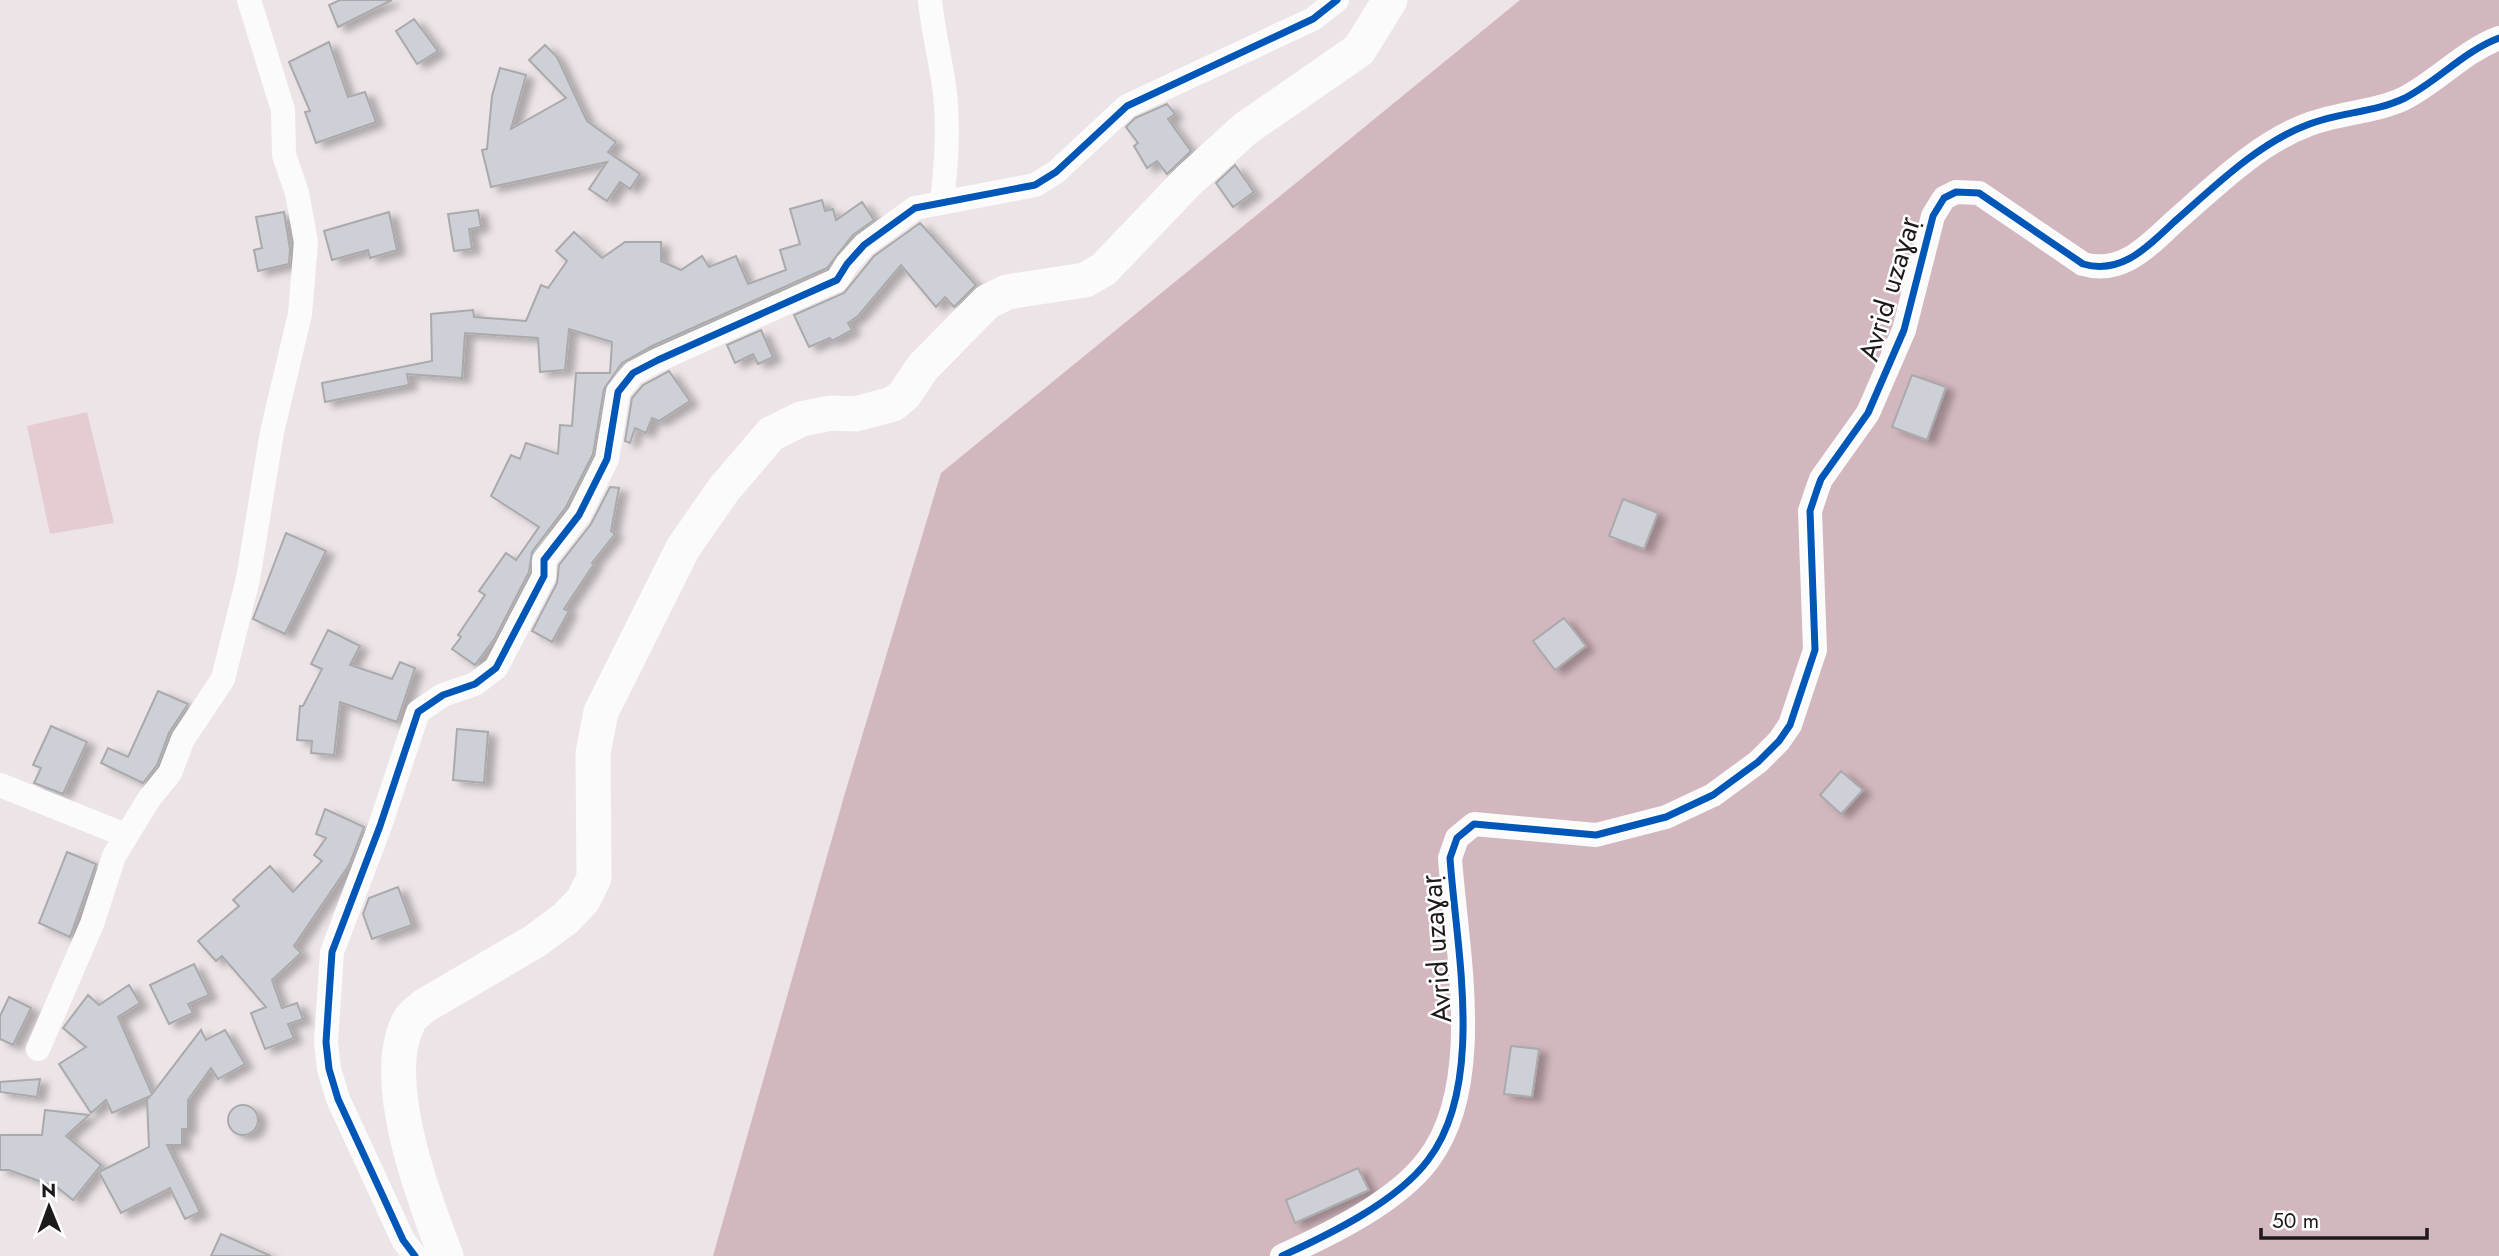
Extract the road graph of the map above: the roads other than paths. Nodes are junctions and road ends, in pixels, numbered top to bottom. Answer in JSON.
{"nodes":[{"id":1,"x":249,"y":0,"type":"edge"},
{"id":2,"x":930,"y":0,"type":"edge"},
{"id":3,"x":1337,"y":0,"type":"edge"},
{"id":4,"x":1390,"y":0,"type":"edge"},
{"id":5,"x":2499,"y":38,"type":"edge"},
{"id":6,"x":942,"y":203,"type":"junction"},
{"id":7,"x":0,"y":785,"type":"edge"},
{"id":8,"x":125,"y":835,"type":"junction"},
{"id":9,"x":38,"y":1049,"type":"dead end"},
{"id":10,"x":415,"y":1256,"type":"edge"},
{"id":11,"x":446,"y":1256,"type":"edge"},
{"id":12,"x":1282,"y":1256,"type":"edge"}],
"edges":[{"from":1,"to":8,"type":"street"},
{"from":2,"to":6,"type":"street"},
{"from":3,"to":6,"type":"street"},
{"from":4,"to":11,"type":"street"},
{"from":5,"to":12,"type":"street","name":"Avrid uzaɣaṛ"},
{"from":6,"to":10,"type":"street"},
{"from":7,"to":8,"type":"street"},
{"from":8,"to":9,"type":"street"}]}
